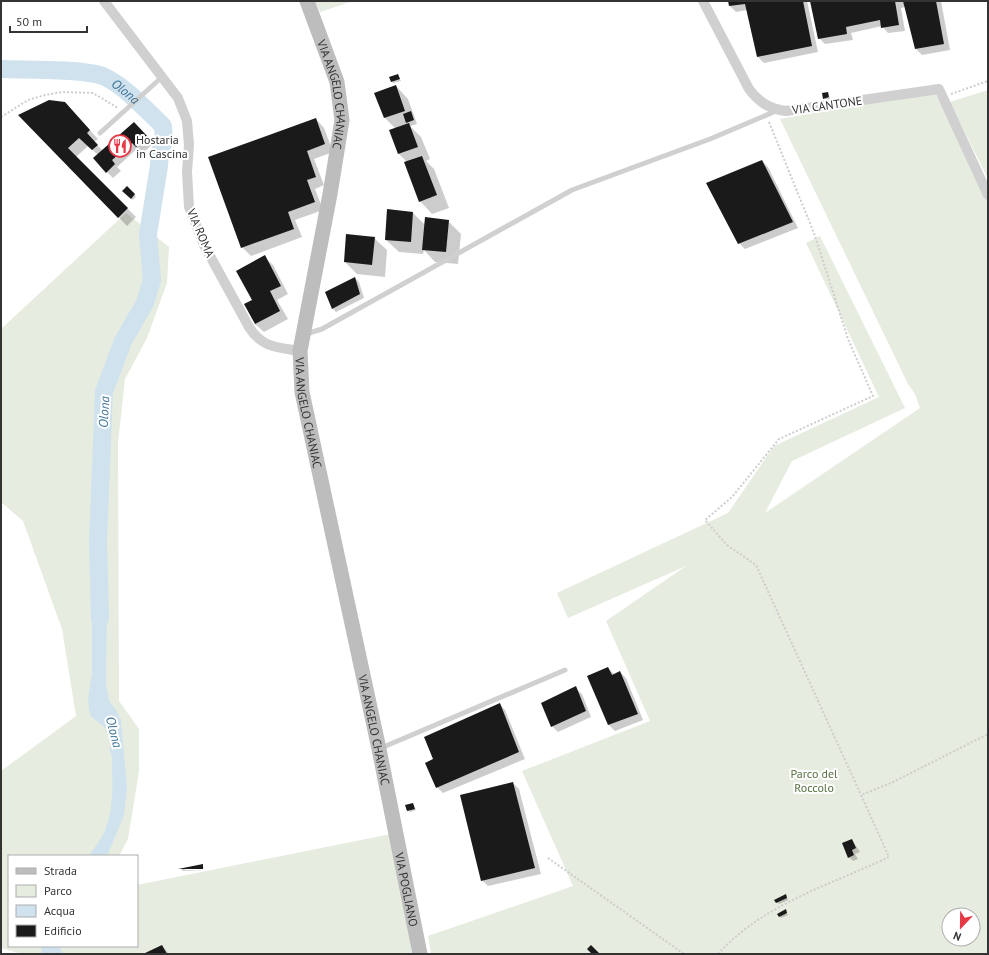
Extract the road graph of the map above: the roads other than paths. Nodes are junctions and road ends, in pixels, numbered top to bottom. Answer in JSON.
{"nodes":[{"id":1,"x":104,"y":1,"type":"edge"},
{"id":2,"x":307,"y":1,"type":"edge"},
{"id":3,"x":703,"y":1,"type":"edge"},
{"id":4,"x":162,"y":77,"type":"junction"},
{"id":5,"x":777,"y":110,"type":"junction"},
{"id":6,"x":100,"y":133,"type":"dead end"},
{"id":7,"x":988,"y":196,"type":"edge"},
{"id":8,"x":303,"y":334,"type":"junction"},
{"id":9,"x":300,"y":352,"type":"junction"},
{"id":10,"x":565,"y":670,"type":"dead end"},
{"id":11,"x":379,"y":749,"type":"junction"},
{"id":12,"x":393,"y":825,"type":"joint"},
{"id":13,"x":420,"y":954,"type":"edge"}],
"edges":[{"from":1,"to":4,"type":"street","name":"VIA ROMA"},
{"from":2,"to":8,"type":"street","name":"VIA ANGELO CHANIAC"},
{"from":3,"to":5,"type":"street","name":"VIA CANTONE"},
{"from":4,"to":6,"type":"lane"},
{"from":4,"to":9,"type":"street","name":"VIA ROMA"},
{"from":5,"to":7,"type":"street","name":"VIA CANTONE"},
{"from":5,"to":8,"type":"lane"},
{"from":8,"to":9,"type":"street","name":"VIA ANGELO CHANIAC"},
{"from":9,"to":11,"type":"street","name":"VIA ANGELO CHANIAC"},
{"from":10,"to":11,"type":"lane"},
{"from":11,"to":12,"type":"street","name":"VIA ANGELO CHANIAC"},
{"from":12,"to":13,"type":"street","name":"VIA POGLIANO"}]}
